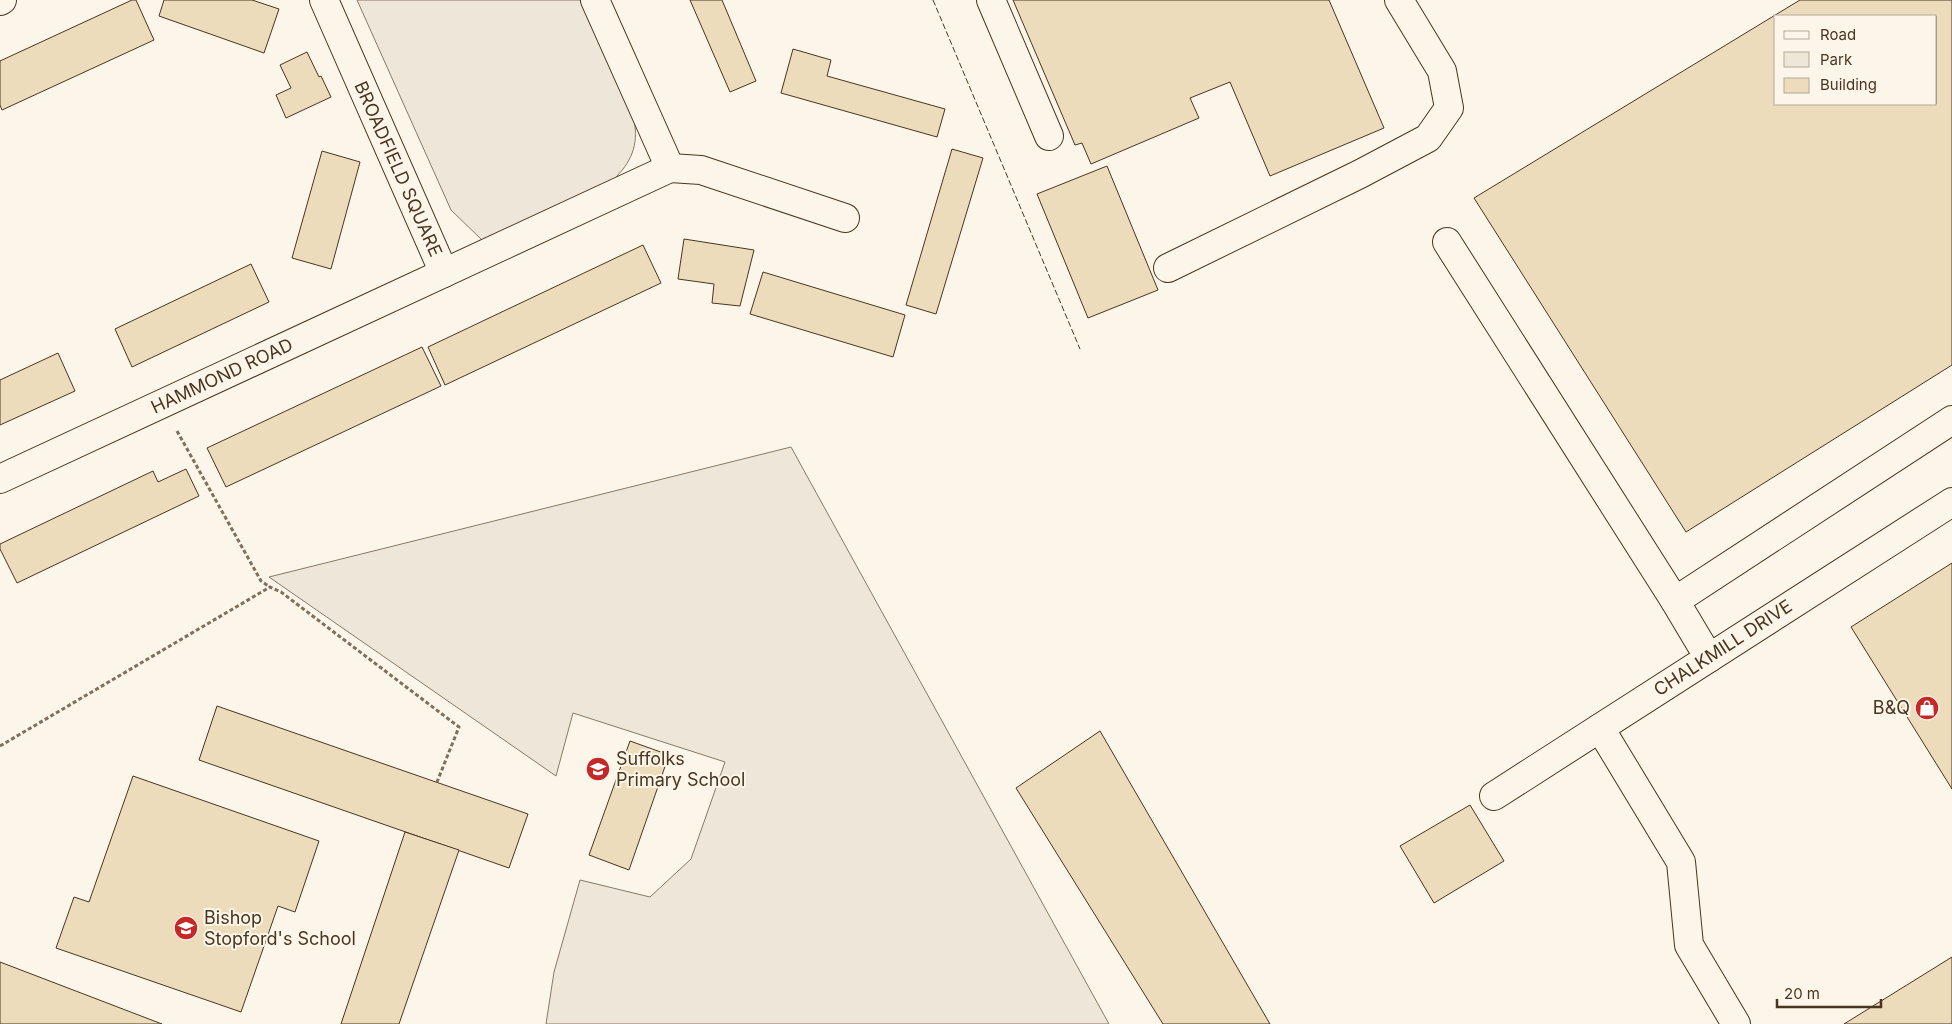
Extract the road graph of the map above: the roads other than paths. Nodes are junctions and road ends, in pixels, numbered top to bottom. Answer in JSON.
{"nodes":[{"id":1,"x":324,"y":0,"type":"edge"},
{"id":2,"x":595,"y":0,"type":"edge"},
{"id":3,"x":991,"y":0,"type":"edge"},
{"id":4,"x":1399,"y":0,"type":"edge"},
{"id":5,"x":1049,"y":136,"type":"dead end"},
{"id":6,"x":670,"y":168,"type":"junction"},
{"id":7,"x":845,"y":218,"type":"dead end"},
{"id":8,"x":1447,"y":242,"type":"dead end"},
{"id":9,"x":1168,"y":268,"type":"dead end"},
{"id":10,"x":444,"y":273,"type":"junction"},
{"id":11,"x":1952,"y":420,"type":"edge"},
{"id":12,"x":0,"y":479,"type":"edge"},
{"id":13,"x":1952,"y":502,"type":"edge"},
{"id":14,"x":1675,"y":601,"type":"junction"},
{"id":15,"x":1709,"y":658,"type":"junction"},
{"id":16,"x":1600,"y":728,"type":"junction"},
{"id":17,"x":1494,"y":796,"type":"dead end"},
{"id":18,"x":1736,"y":1024,"type":"edge"}],
"edges":[{"from":1,"to":10,"type":"street","name":"BROADFIELD SQUARE"},
{"from":2,"to":6,"type":"street"},
{"from":3,"to":5,"type":"street"},
{"from":4,"to":9,"type":"street"},
{"from":6,"to":7,"type":"street","name":"BROADFIELD SQUARE"},
{"from":6,"to":10,"type":"street","name":"BROADFIELD SQUARE"},
{"from":8,"to":14,"type":"street"},
{"from":10,"to":12,"type":"street","name":"HAMMOND ROAD"},
{"from":11,"to":14,"type":"street"},
{"from":13,"to":15,"type":"street","name":"CHALKMILL DRIVE"},
{"from":14,"to":15,"type":"street"},
{"from":15,"to":16,"type":"street","name":"CHALKMILL DRIVE"},
{"from":16,"to":17,"type":"street","name":"CHALKMILL DRIVE"},
{"from":16,"to":18,"type":"street"}]}
